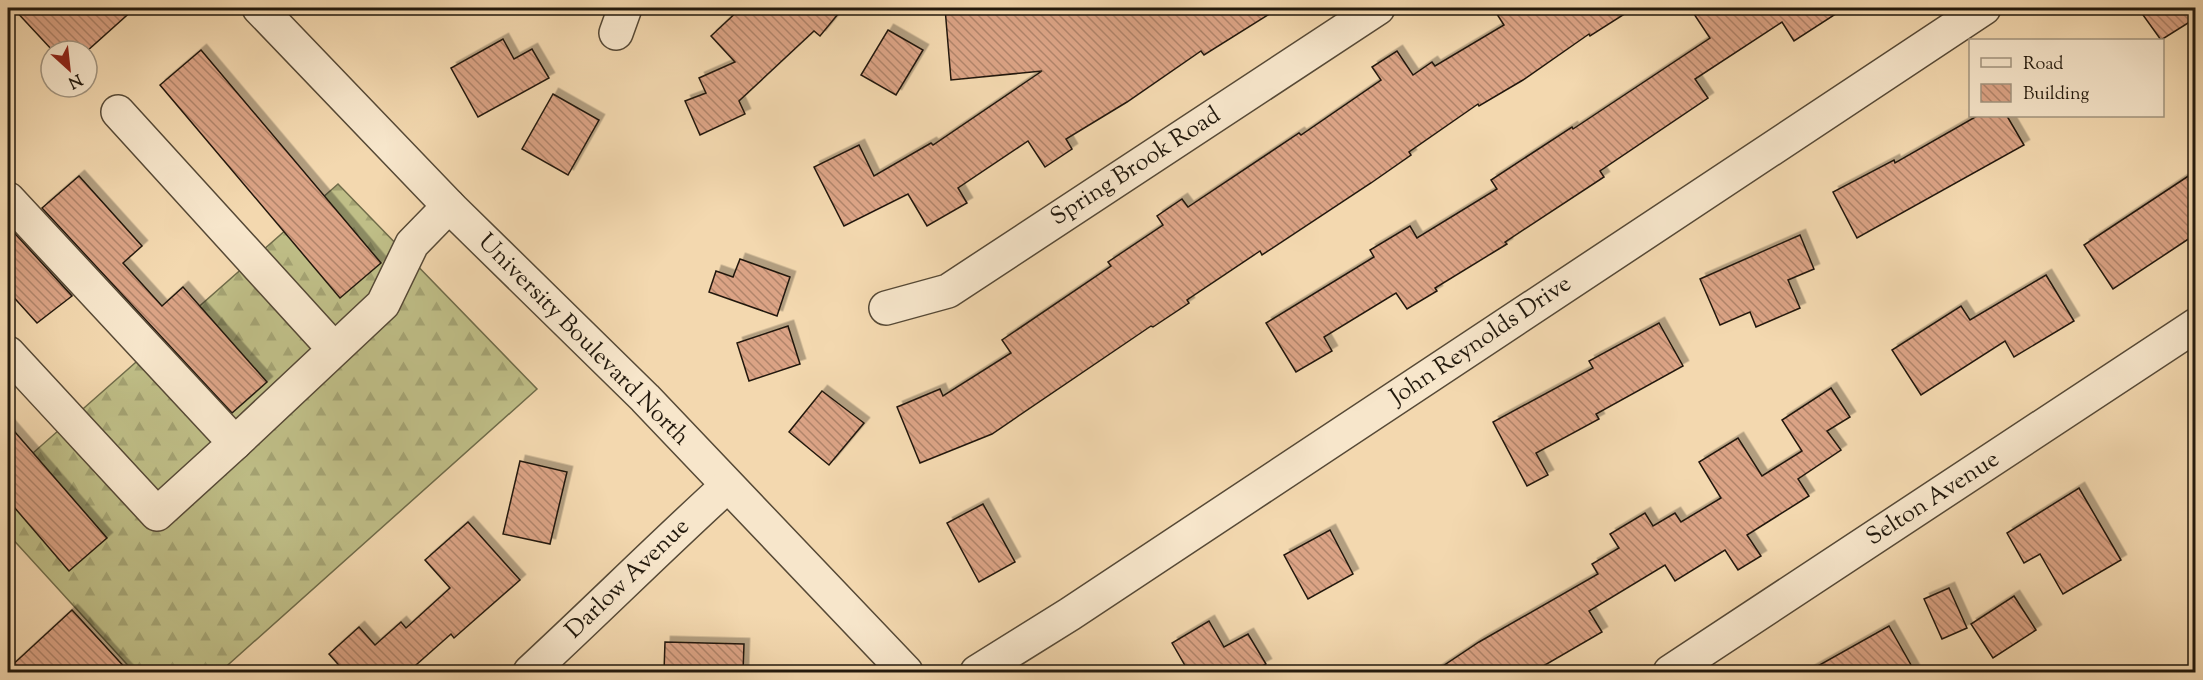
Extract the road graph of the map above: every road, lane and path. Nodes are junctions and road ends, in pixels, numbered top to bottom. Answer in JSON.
{"nodes":[{"id":1,"x":259,"y":8,"type":"edge"},
{"id":2,"x":1378,"y":8,"type":"edge"},
{"id":3,"x":1984,"y":8,"type":"edge"},
{"id":4,"x":118,"y":112,"type":"dead end"},
{"id":5,"x":8,"y":198,"type":"edge"},
{"id":6,"x":449,"y":206,"type":"junction"},
{"id":7,"x":886,"y":308,"type":"dead end"},
{"id":8,"x":2196,"y":325,"type":"edge"},
{"id":9,"x":334,"y":349,"type":"junction"},
{"id":10,"x":8,"y":353,"type":"edge"},
{"id":11,"x":235,"y":444,"type":"junction"},
{"id":12,"x":727,"y":486,"type":"junction"},
{"id":13,"x":530,"y":672,"type":"edge"},
{"id":14,"x":906,"y":672,"type":"edge"},
{"id":15,"x":976,"y":672,"type":"edge"},
{"id":16,"x":1670,"y":672,"type":"edge"}],
"edges":[{"from":1,"to":6,"type":"street","name":"University Boulevard North"},
{"from":2,"to":7,"type":"street","name":"Spring Brook Road"},
{"from":3,"to":15,"type":"street","name":"John Reynolds Drive"},
{"from":4,"to":9,"type":"street"},
{"from":5,"to":11,"type":"street"},
{"from":6,"to":9,"type":"street"},
{"from":6,"to":12,"type":"street","name":"University Boulevard North"},
{"from":8,"to":16,"type":"street","name":"Selton Avenue"},
{"from":9,"to":11,"type":"street"},
{"from":10,"to":11,"type":"street"},
{"from":12,"to":13,"type":"street","name":"Darlow Avenue"},
{"from":12,"to":14,"type":"street","name":"University Boulevard North"}]}
